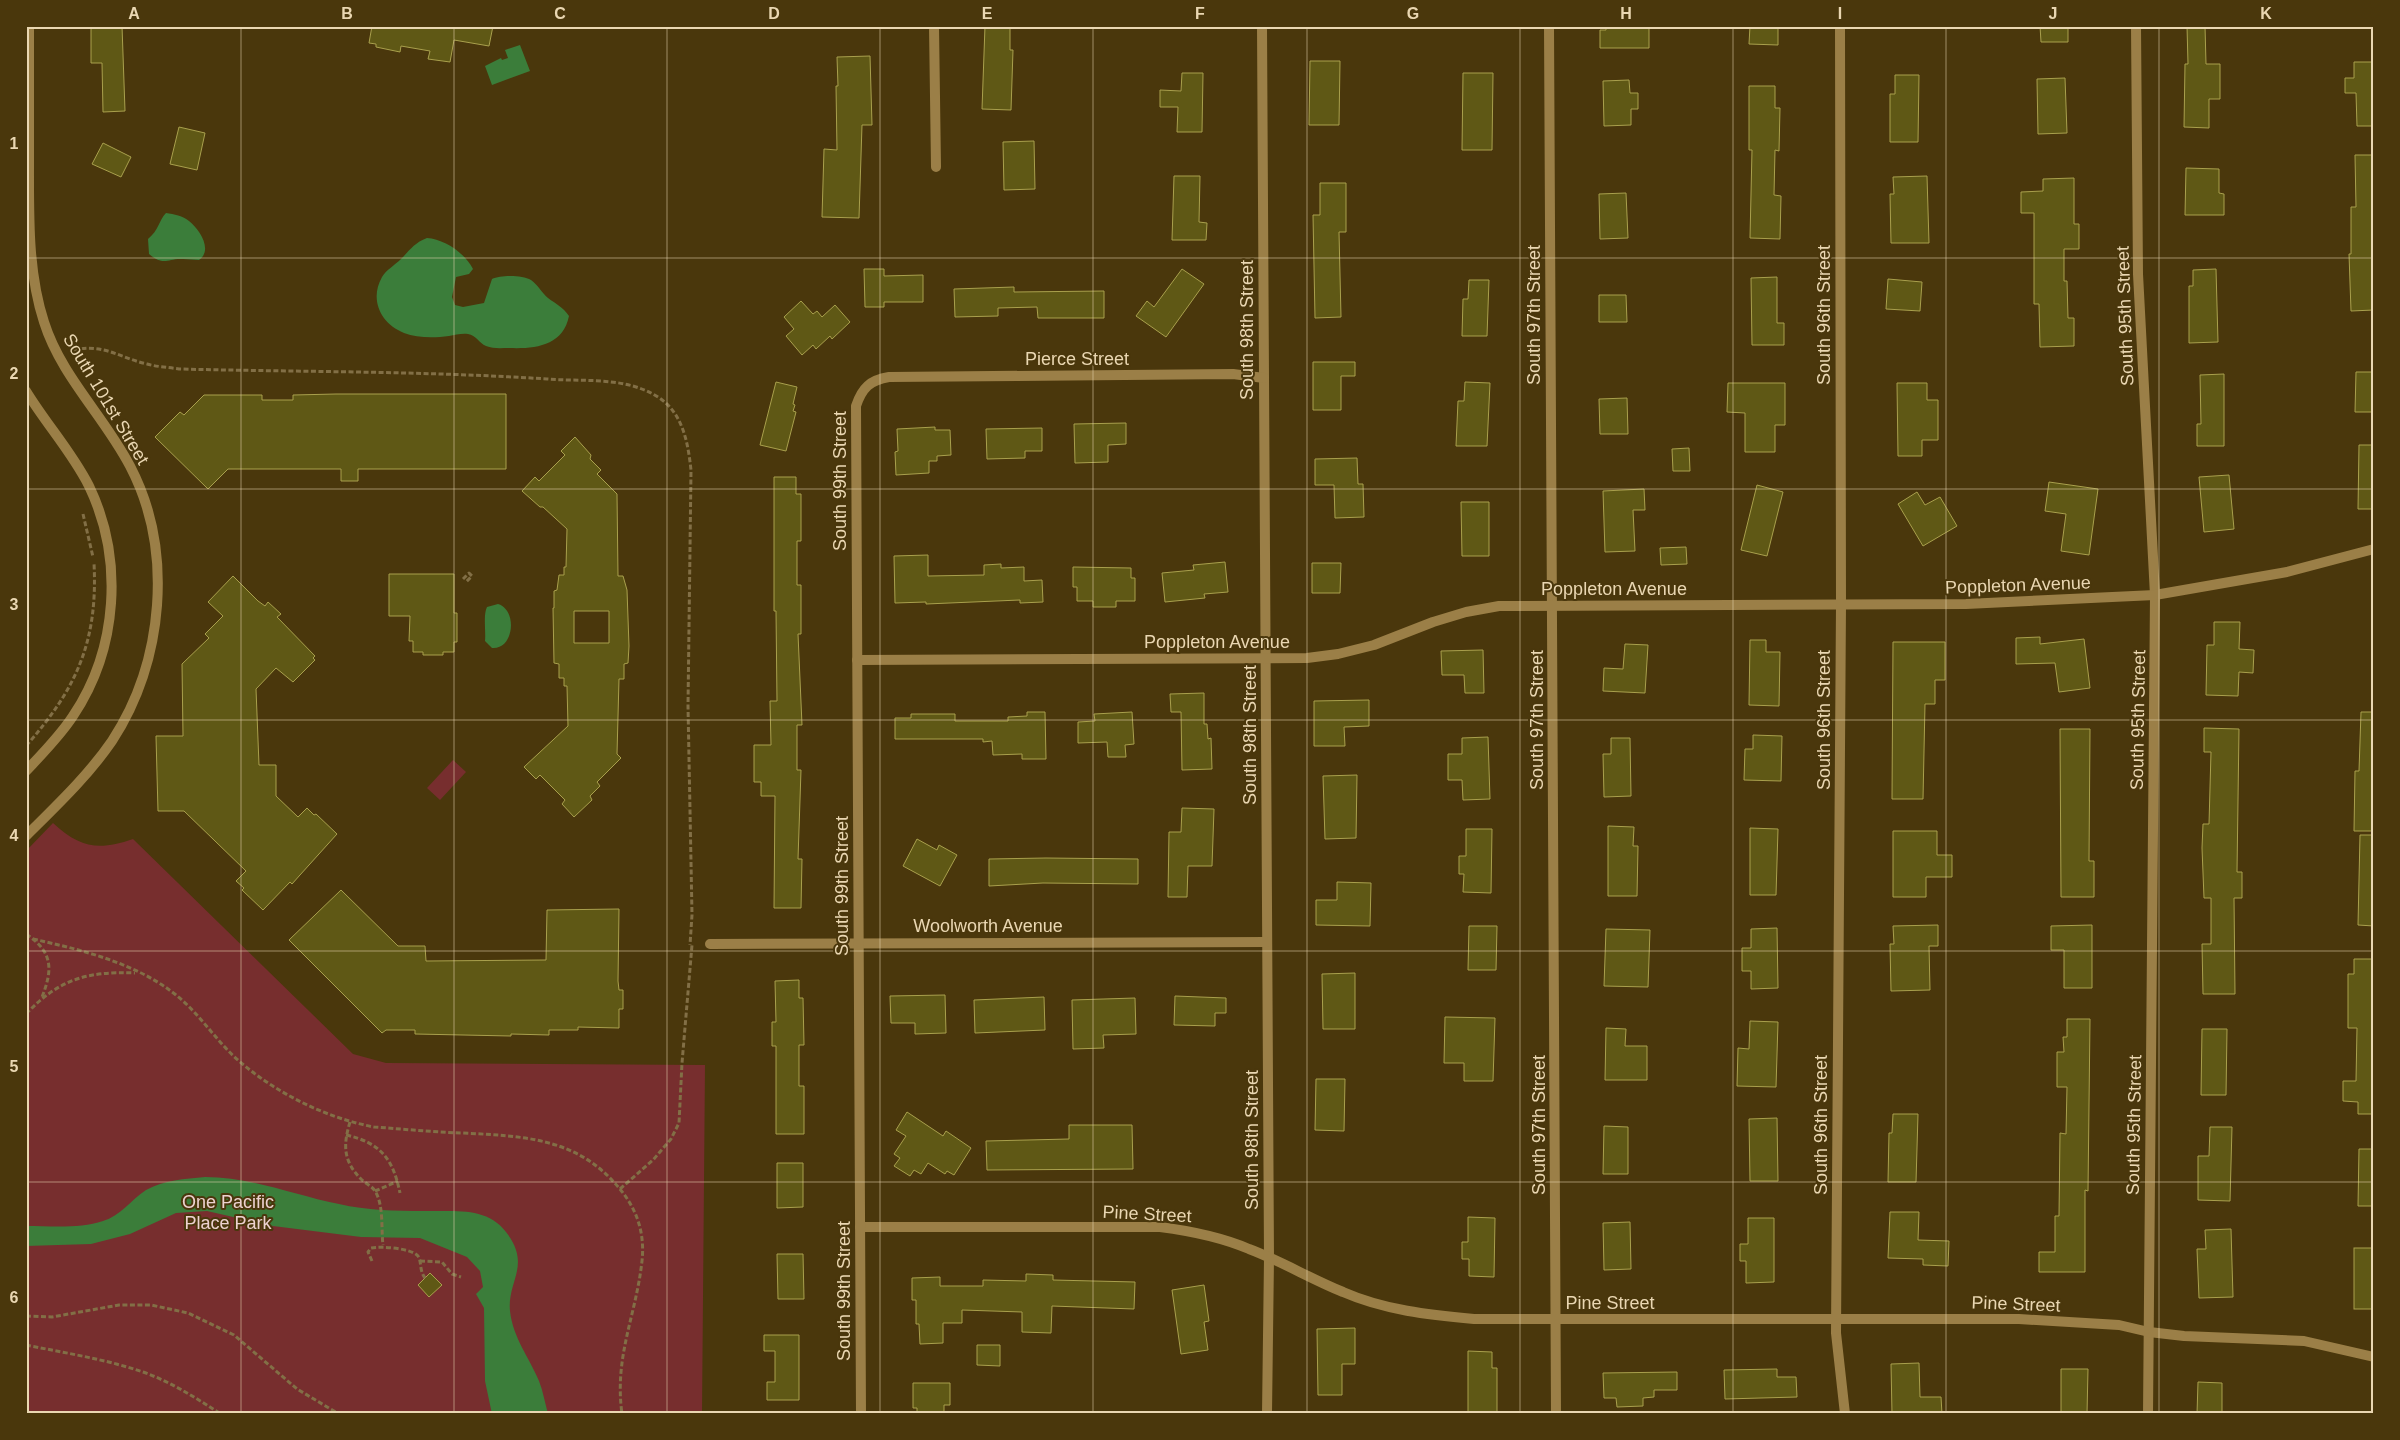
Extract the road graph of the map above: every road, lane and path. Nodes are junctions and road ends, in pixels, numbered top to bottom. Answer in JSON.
{"nodes":[{"id":1,"x":29,"y":26,"type":"edge"},
{"id":2,"x":934,"y":26,"type":"edge"},
{"id":3,"x":1262,"y":26,"type":"edge"},
{"id":4,"x":1548,"y":26,"type":"edge"},
{"id":5,"x":1840,"y":26,"type":"edge"},
{"id":6,"x":2136,"y":26,"type":"edge"},
{"id":7,"x":936,"y":167,"type":"dead end"},
{"id":8,"x":74,"y":350,"type":"dead end"},
{"id":9,"x":889,"y":377,"type":"joint"},
{"id":10,"x":1264,"y":378,"type":"junction"},
{"id":11,"x":26,"y":391,"type":"edge"},
{"id":12,"x":82,"y":510,"type":"dead end"},
{"id":13,"x":2374,"y":549,"type":"edge"},
{"id":14,"x":2155,"y":595,"type":"junction"},
{"id":15,"x":1552,"y":604,"type":"junction"},
{"id":16,"x":1841,"y":604,"type":"junction"},
{"id":17,"x":1266,"y":658,"type":"junction"},
{"id":18,"x":857,"y":660,"type":"junction"},
{"id":19,"x":26,"y":746,"type":"edge"},
{"id":20,"x":26,"y":771,"type":"edge"},
{"id":21,"x":26,"y":836,"type":"edge"},
{"id":22,"x":26,"y":934,"type":"edge"},
{"id":23,"x":33,"y":939,"type":"junction"},
{"id":24,"x":858,"y":942,"type":"junction"},
{"id":25,"x":1267,"y":942,"type":"junction"},
{"id":26,"x":710,"y":944,"type":"joint"},
{"id":27,"x":690,"y":945,"type":"junction"},
{"id":28,"x":138,"y":973,"type":"junction"},
{"id":29,"x":42,"y":997,"type":"junction"},
{"id":30,"x":26,"y":1014,"type":"edge"},
{"id":31,"x":350,"y":1122,"type":"junction"},
{"id":32,"x":346,"y":1135,"type":"junction"},
{"id":33,"x":398,"y":1181,"type":"junction"},
{"id":34,"x":620,"y":1189,"type":"junction"},
{"id":35,"x":375,"y":1191,"type":"junction"},
{"id":36,"x":400,"y":1193,"type":"dead end"},
{"id":37,"x":860,"y":1227,"type":"junction"},
{"id":38,"x":383,"y":1245,"type":"junction"},
{"id":39,"x":1269,"y":1258,"type":"junction"},
{"id":40,"x":372,"y":1261,"type":"dead end"},
{"id":41,"x":420,"y":1261,"type":"junction"},
{"id":42,"x":461,"y":1277,"type":"dead end"},
{"id":43,"x":425,"y":1278,"type":"dead end"},
{"id":44,"x":27,"y":1316,"type":"edge"},
{"id":45,"x":1836,"y":1318,"type":"junction"},
{"id":46,"x":1556,"y":1319,"type":"junction"},
{"id":47,"x":26,"y":1320,"type":"edge"},
{"id":48,"x":2149,"y":1332,"type":"junction"},
{"id":49,"x":26,"y":1345,"type":"edge"},
{"id":50,"x":2374,"y":1357,"type":"edge"},
{"id":51,"x":221,"y":1414,"type":"edge"},
{"id":52,"x":339,"y":1414,"type":"edge"},
{"id":53,"x":622,"y":1414,"type":"edge"},
{"id":54,"x":861,"y":1414,"type":"edge"},
{"id":55,"x":1266,"y":1414,"type":"edge"},
{"id":56,"x":1556,"y":1414,"type":"edge"},
{"id":57,"x":1845,"y":1414,"type":"edge"},
{"id":58,"x":2148,"y":1414,"type":"edge"}],
"edges":[{"from":1,"to":21,"type":"street","name":"South 101st Street"},
{"from":2,"to":7,"type":"street"},
{"from":3,"to":10,"type":"street","name":"South 98th Street"},
{"from":4,"to":15,"type":"street","name":"South 97th Street"},
{"from":5,"to":16,"type":"street","name":"South 96th Street"},
{"from":6,"to":14,"type":"street","name":"South 95th Street"},
{"from":8,"to":27,"type":"path"},
{"from":9,"to":10,"type":"street","name":"Pierce Street"},
{"from":9,"to":18,"type":"street","name":"South 99th Street"},
{"from":10,"to":17,"type":"street","name":"South 98th Street"},
{"from":11,"to":20,"type":"street"},
{"from":12,"to":19,"type":"path"},
{"from":13,"to":14,"type":"street","name":"Poppleton Avenue"},
{"from":14,"to":16,"type":"street","name":"Poppleton Avenue"},
{"from":14,"to":48,"type":"street","name":"South 95th Street"},
{"from":15,"to":16,"type":"street","name":"Poppleton Avenue"},
{"from":15,"to":17,"type":"street","name":"Poppleton Avenue"},
{"from":15,"to":46,"type":"street","name":"South 97th Street"},
{"from":16,"to":45,"type":"street","name":"South 96th Street"},
{"from":17,"to":18,"type":"street","name":"Poppleton Avenue"},
{"from":17,"to":25,"type":"street","name":"South 98th Street"},
{"from":18,"to":24,"type":"street","name":"South 99th Street"},
{"from":22,"to":23,"type":"path"},
{"from":23,"to":28,"type":"path"},
{"from":23,"to":29,"type":"path"},
{"from":24,"to":25,"type":"street","name":"Woolworth Avenue"},
{"from":24,"to":26,"type":"street","name":"Woolworth Avenue"},
{"from":24,"to":37,"type":"street","name":"South 99th Street"},
{"from":25,"to":39,"type":"street","name":"South 98th Street"},
{"from":26,"to":27,"type":"path"},
{"from":27,"to":34,"type":"path"},
{"from":28,"to":29,"type":"path"},
{"from":28,"to":31,"type":"path"},
{"from":29,"to":30,"type":"path"},
{"from":31,"to":32,"type":"path"},
{"from":31,"to":34,"type":"path"},
{"from":32,"to":33,"type":"path"},
{"from":32,"to":35,"type":"path"},
{"from":33,"to":35,"type":"path"},
{"from":33,"to":36,"type":"path"},
{"from":34,"to":53,"type":"path"},
{"from":35,"to":38,"type":"path"},
{"from":37,"to":39,"type":"street","name":"Pine Street"},
{"from":37,"to":54,"type":"street","name":"South 99th Street"},
{"from":38,"to":40,"type":"path"},
{"from":38,"to":41,"type":"path"},
{"from":39,"to":46,"type":"street","name":"Pine Street"},
{"from":39,"to":55,"type":"street","name":"South 98th Street"},
{"from":41,"to":42,"type":"path"},
{"from":41,"to":43,"type":"path"},
{"from":44,"to":47,"type":"path"},
{"from":44,"to":52,"type":"path"},
{"from":45,"to":46,"type":"street","name":"Pine Street"},
{"from":45,"to":48,"type":"street","name":"Pine Street"},
{"from":45,"to":57,"type":"street","name":"South 96th Street"},
{"from":46,"to":56,"type":"street","name":"South 97th Street"},
{"from":48,"to":50,"type":"street","name":"Pine Street"},
{"from":48,"to":58,"type":"street","name":"South 95th Street"},
{"from":49,"to":51,"type":"path"}]}
